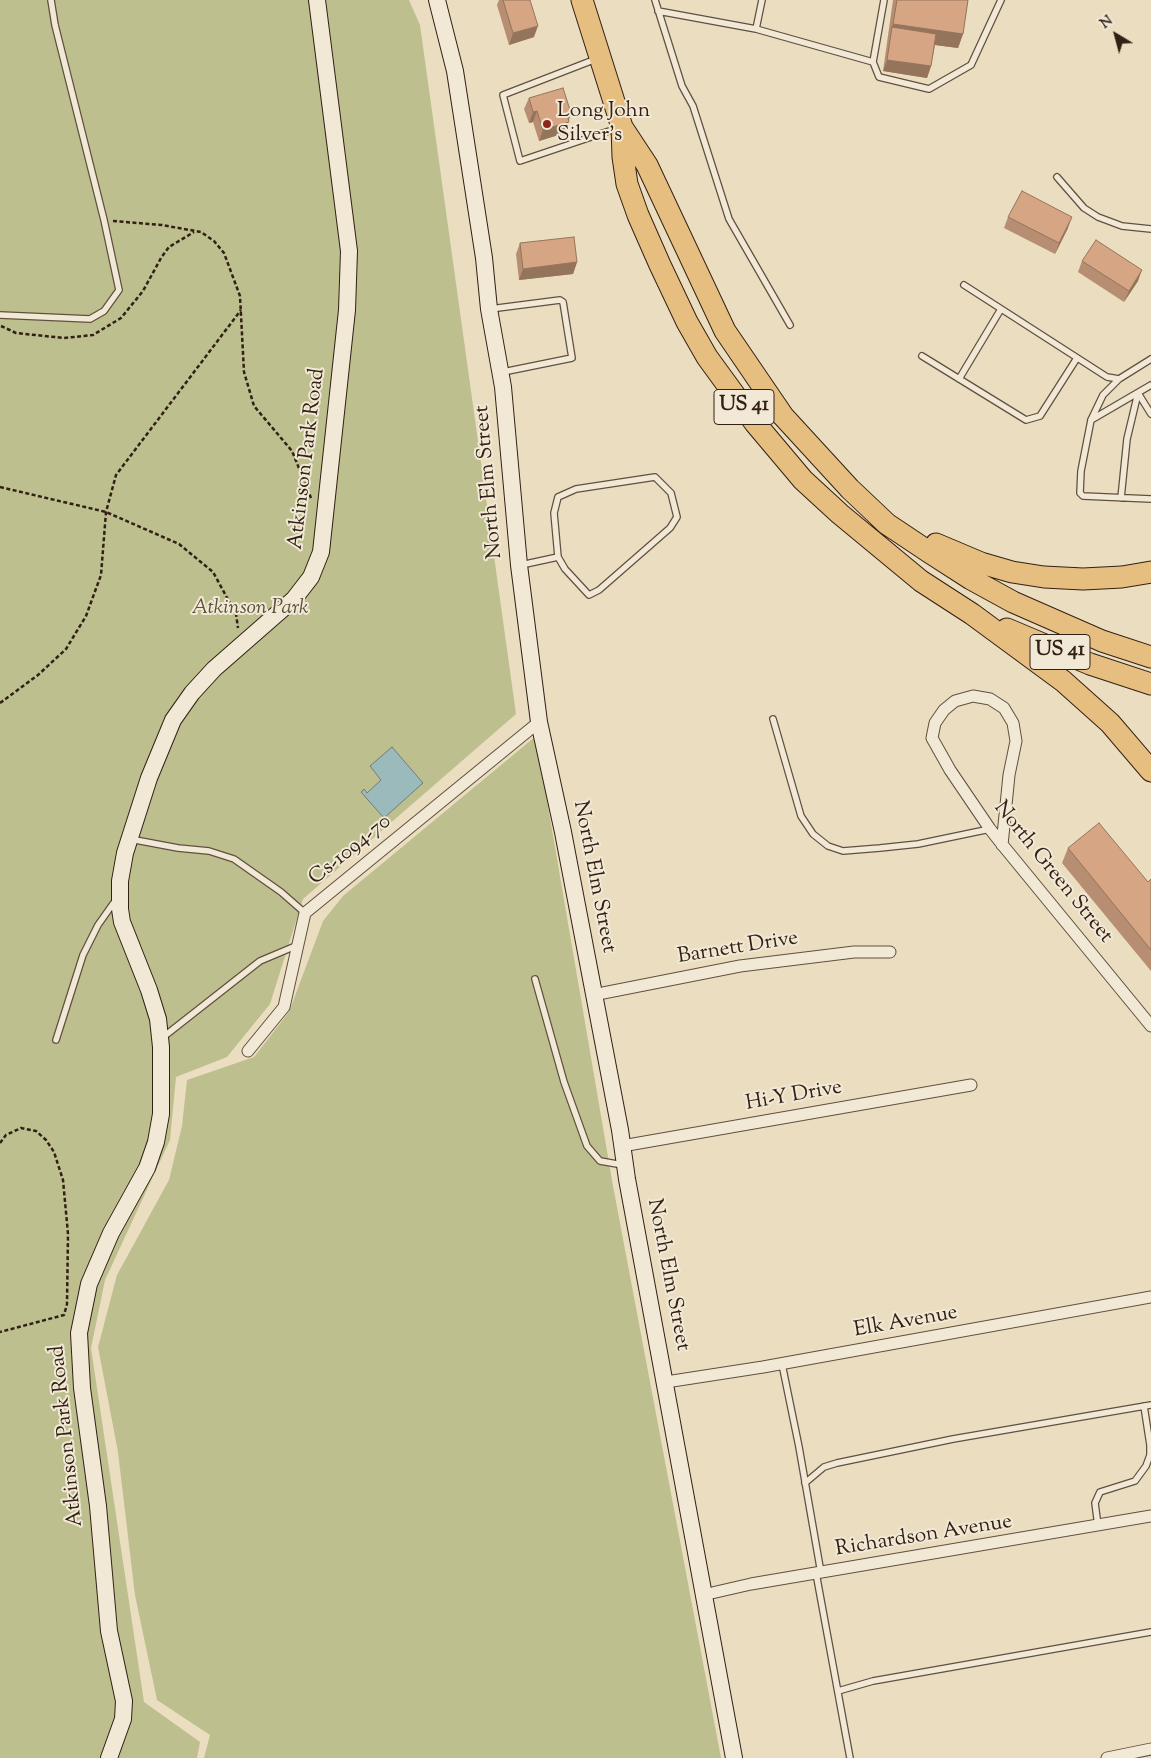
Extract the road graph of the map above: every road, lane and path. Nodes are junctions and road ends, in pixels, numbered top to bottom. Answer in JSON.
{"nodes":[{"id":1,"x":51,"y":0,"type":"edge"},
{"id":2,"x":317,"y":0,"type":"edge"},
{"id":3,"x":437,"y":0,"type":"edge"},
{"id":4,"x":582,"y":0,"type":"edge"},
{"id":5,"x":655,"y":0,"type":"edge"},
{"id":6,"x":762,"y":0,"type":"edge"},
{"id":7,"x":884,"y":0,"type":"edge"},
{"id":8,"x":1001,"y":0,"type":"edge"},
{"id":9,"x":658,"y":12,"type":"junction"},
{"id":10,"x":756,"y":29,"type":"junction"},
{"id":11,"x":600,"y":58,"type":"junction"},
{"id":12,"x":873,"y":62,"type":"junction"},
{"id":13,"x":622,"y":127,"type":"junction"},
{"id":14,"x":1058,"y":178,"type":"dead end"},
{"id":15,"x":104,"y":220,"type":"junction"},
{"id":16,"x":1151,"y":229,"type":"edge"},
{"id":17,"x":964,"y":285,"type":"dead end"},
{"id":18,"x":489,"y":309,"type":"junction"},
{"id":19,"x":1001,"y":309,"type":"junction"},
{"id":20,"x":241,"y":310,"type":"junction"},
{"id":21,"x":0,"y":315,"type":"edge"},
{"id":22,"x":790,"y":325,"type":"dead end"},
{"id":23,"x":922,"y":356,"type":"dead end"},
{"id":24,"x":1077,"y":358,"type":"junction"},
{"id":25,"x":1151,"y":359,"type":"edge"},
{"id":26,"x":500,"y":372,"type":"junction"},
{"id":27,"x":959,"y":379,"type":"junction"},
{"id":28,"x":1119,"y":379,"type":"junction"},
{"id":29,"x":1151,"y":385,"type":"edge"},
{"id":30,"x":1138,"y":393,"type":"junction"},
{"id":31,"x":1151,"y":414,"type":"edge"},
{"id":32,"x":1091,"y":420,"type":"junction"},
{"id":33,"x":0,"y":487,"type":"edge"},
{"id":34,"x":1121,"y":498,"type":"junction"},
{"id":35,"x":311,"y":500,"type":"dead end"},
{"id":36,"x":1151,"y":500,"type":"edge"},
{"id":37,"x":106,"y":512,"type":"junction"},
{"id":38,"x":887,"y":524,"type":"junction"},
{"id":39,"x":558,"y":557,"type":"junction"},
{"id":40,"x":519,"y":565,"type":"junction"},
{"id":41,"x":1151,"y":572,"type":"edge"},
{"id":42,"x":972,"y":614,"type":"junction"},
{"id":43,"x":240,"y":647,"type":"junction"},
{"id":44,"x":1151,"y":657,"type":"edge"},
{"id":45,"x":1151,"y":684,"type":"edge"},
{"id":46,"x":0,"y":703,"type":"edge"},
{"id":47,"x":773,"y":719,"type":"dead end"},
{"id":48,"x":539,"y":722,"type":"junction"},
{"id":49,"x":1151,"y":771,"type":"edge"},
{"id":50,"x":990,"y":829,"type":"junction"},
{"id":51,"x":130,"y":839,"type":"junction"},
{"id":52,"x":1002,"y":845,"type":"junction"},
{"id":53,"x":119,"y":895,"type":"junction"},
{"id":54,"x":305,"y":913,"type":"junction"},
{"id":55,"x":298,"y":945,"type":"junction"},
{"id":56,"x":890,"y":952,"type":"dead end"},
{"id":57,"x":535,"y":980,"type":"dead end"},
{"id":58,"x":593,"y":995,"type":"junction"},
{"id":59,"x":1151,"y":1026,"type":"edge"},
{"id":60,"x":160,"y":1039,"type":"junction"},
{"id":61,"x":56,"y":1040,"type":"dead end"},
{"id":62,"x":248,"y":1051,"type":"dead end"},
{"id":63,"x":971,"y":1085,"type":"dead end"},
{"id":64,"x":0,"y":1143,"type":"edge"},
{"id":65,"x":622,"y":1146,"type":"junction"},
{"id":66,"x":625,"y":1165,"type":"junction"},
{"id":67,"x":1151,"y":1297,"type":"edge"},
{"id":68,"x":0,"y":1332,"type":"edge"},
{"id":69,"x":782,"y":1364,"type":"junction"},
{"id":70,"x":666,"y":1382,"type":"junction"},
{"id":71,"x":1148,"y":1405,"type":"edge"},
{"id":72,"x":805,"y":1483,"type":"junction"},
{"id":73,"x":1151,"y":1516,"type":"edge"},
{"id":74,"x":1098,"y":1526,"type":"junction"},
{"id":75,"x":818,"y":1573,"type":"junction"},
{"id":76,"x":703,"y":1595,"type":"junction"},
{"id":77,"x":1151,"y":1632,"type":"edge"},
{"id":78,"x":838,"y":1690,"type":"junction"},
{"id":79,"x":1151,"y":1749,"type":"edge"},
{"id":80,"x":109,"y":1758,"type":"edge"},
{"id":81,"x":734,"y":1758,"type":"edge"},
{"id":82,"x":850,"y":1758,"type":"edge"},
{"id":83,"x":1107,"y":1758,"type":"edge"}],
"edges":[{"from":1,"to":15,"type":"lane"},
{"from":2,"to":43,"type":"street","name":"Atkinson Park Road"},
{"from":3,"to":18,"type":"street","name":"North Elm Street"},
{"from":4,"to":11,"type":"highway","number":"US 41"},
{"from":5,"to":9,"type":"lane"},
{"from":6,"to":10,"type":"lane"},
{"from":7,"to":12,"type":"lane"},
{"from":8,"to":12,"type":"lane"},
{"from":9,"to":10,"type":"lane"},
{"from":9,"to":22,"type":"lane"},
{"from":10,"to":12,"type":"lane"},
{"from":11,"to":13,"type":"highway","number":"US 41"},
{"from":11,"to":13,"type":"lane"},
{"from":13,"to":38,"type":"highway","number":"US 41"},
{"from":13,"to":42,"type":"highway","number":"US 41"},
{"from":14,"to":16,"type":"lane"},
{"from":15,"to":20,"type":"path"},
{"from":15,"to":21,"type":"lane"},
{"from":17,"to":19,"type":"lane"},
{"from":18,"to":26,"type":"street","name":"North Elm Street"},
{"from":18,"to":26,"type":"lane"},
{"from":19,"to":24,"type":"lane"},
{"from":19,"to":27,"type":"lane"},
{"from":20,"to":35,"type":"path"},
{"from":20,"to":37,"type":"path"},
{"from":23,"to":27,"type":"lane"},
{"from":24,"to":27,"type":"lane"},
{"from":24,"to":28,"type":"lane"},
{"from":25,"to":28,"type":"lane"},
{"from":26,"to":40,"type":"street","name":"North Elm Street"},
{"from":28,"to":32,"type":"lane"},
{"from":29,"to":30,"type":"lane"},
{"from":30,"to":31,"type":"lane"},
{"from":30,"to":32,"type":"lane"},
{"from":30,"to":34,"type":"lane"},
{"from":32,"to":34,"type":"lane"},
{"from":33,"to":37,"type":"path"},
{"from":34,"to":36,"type":"lane"},
{"from":37,"to":43,"type":"path"},
{"from":37,"to":46,"type":"path"},
{"from":38,"to":41,"type":"highway"},
{"from":38,"to":44,"type":"highway","number":"US 41"},
{"from":39,"to":39,"type":"lane"},
{"from":39,"to":40,"type":"lane"},
{"from":40,"to":48,"type":"street","name":"North Elm Street"},
{"from":42,"to":45,"type":"highway","number":"US 41"},
{"from":42,"to":49,"type":"highway"},
{"from":43,"to":51,"type":"street","name":"Atkinson Park Road"},
{"from":47,"to":50,"type":"lane"},
{"from":48,"to":54,"type":"street","name":"Cs-1094-70"},
{"from":48,"to":58,"type":"street","name":"North Elm Street"},
{"from":50,"to":52,"type":"street","name":"North Green Street"},
{"from":50,"to":52,"type":"street","name":"North Green Street"},
{"from":51,"to":53,"type":"street","name":"Atkinson Park Road"},
{"from":51,"to":54,"type":"lane"},
{"from":52,"to":59,"type":"street","name":"North Green Street"},
{"from":53,"to":60,"type":"street","name":"Atkinson Park Road"},
{"from":53,"to":61,"type":"lane"},
{"from":54,"to":55,"type":"street","name":"Cs-1094-70"},
{"from":55,"to":60,"type":"lane"},
{"from":55,"to":62,"type":"street","name":"Cs-1094-70"},
{"from":56,"to":58,"type":"street","name":"Barnett Drive"},
{"from":57,"to":66,"type":"lane"},
{"from":58,"to":65,"type":"street","name":"North Elm Street"},
{"from":60,"to":80,"type":"street","name":"Atkinson Park Road"},
{"from":63,"to":65,"type":"street","name":"Hi-Y Drive"},
{"from":64,"to":68,"type":"path"},
{"from":65,"to":66,"type":"street","name":"North Elm Street"},
{"from":66,"to":70,"type":"street","name":"North Elm Street"},
{"from":67,"to":69,"type":"street","name":"Elk Avenue"},
{"from":69,"to":70,"type":"street","name":"Elk Avenue"},
{"from":69,"to":72,"type":"lane"},
{"from":70,"to":76,"type":"street","name":"North Elm Street"},
{"from":71,"to":72,"type":"lane"},
{"from":71,"to":74,"type":"lane"},
{"from":72,"to":75,"type":"lane"},
{"from":73,"to":74,"type":"street","name":"Richardson Avenue"},
{"from":74,"to":75,"type":"street","name":"Richardson Avenue"},
{"from":75,"to":76,"type":"street","name":"Richardson Avenue"},
{"from":75,"to":78,"type":"lane"},
{"from":76,"to":81,"type":"street","name":"North Elm Street"},
{"from":77,"to":78,"type":"lane"},
{"from":78,"to":82,"type":"lane"},
{"from":79,"to":83,"type":"street"}]}
